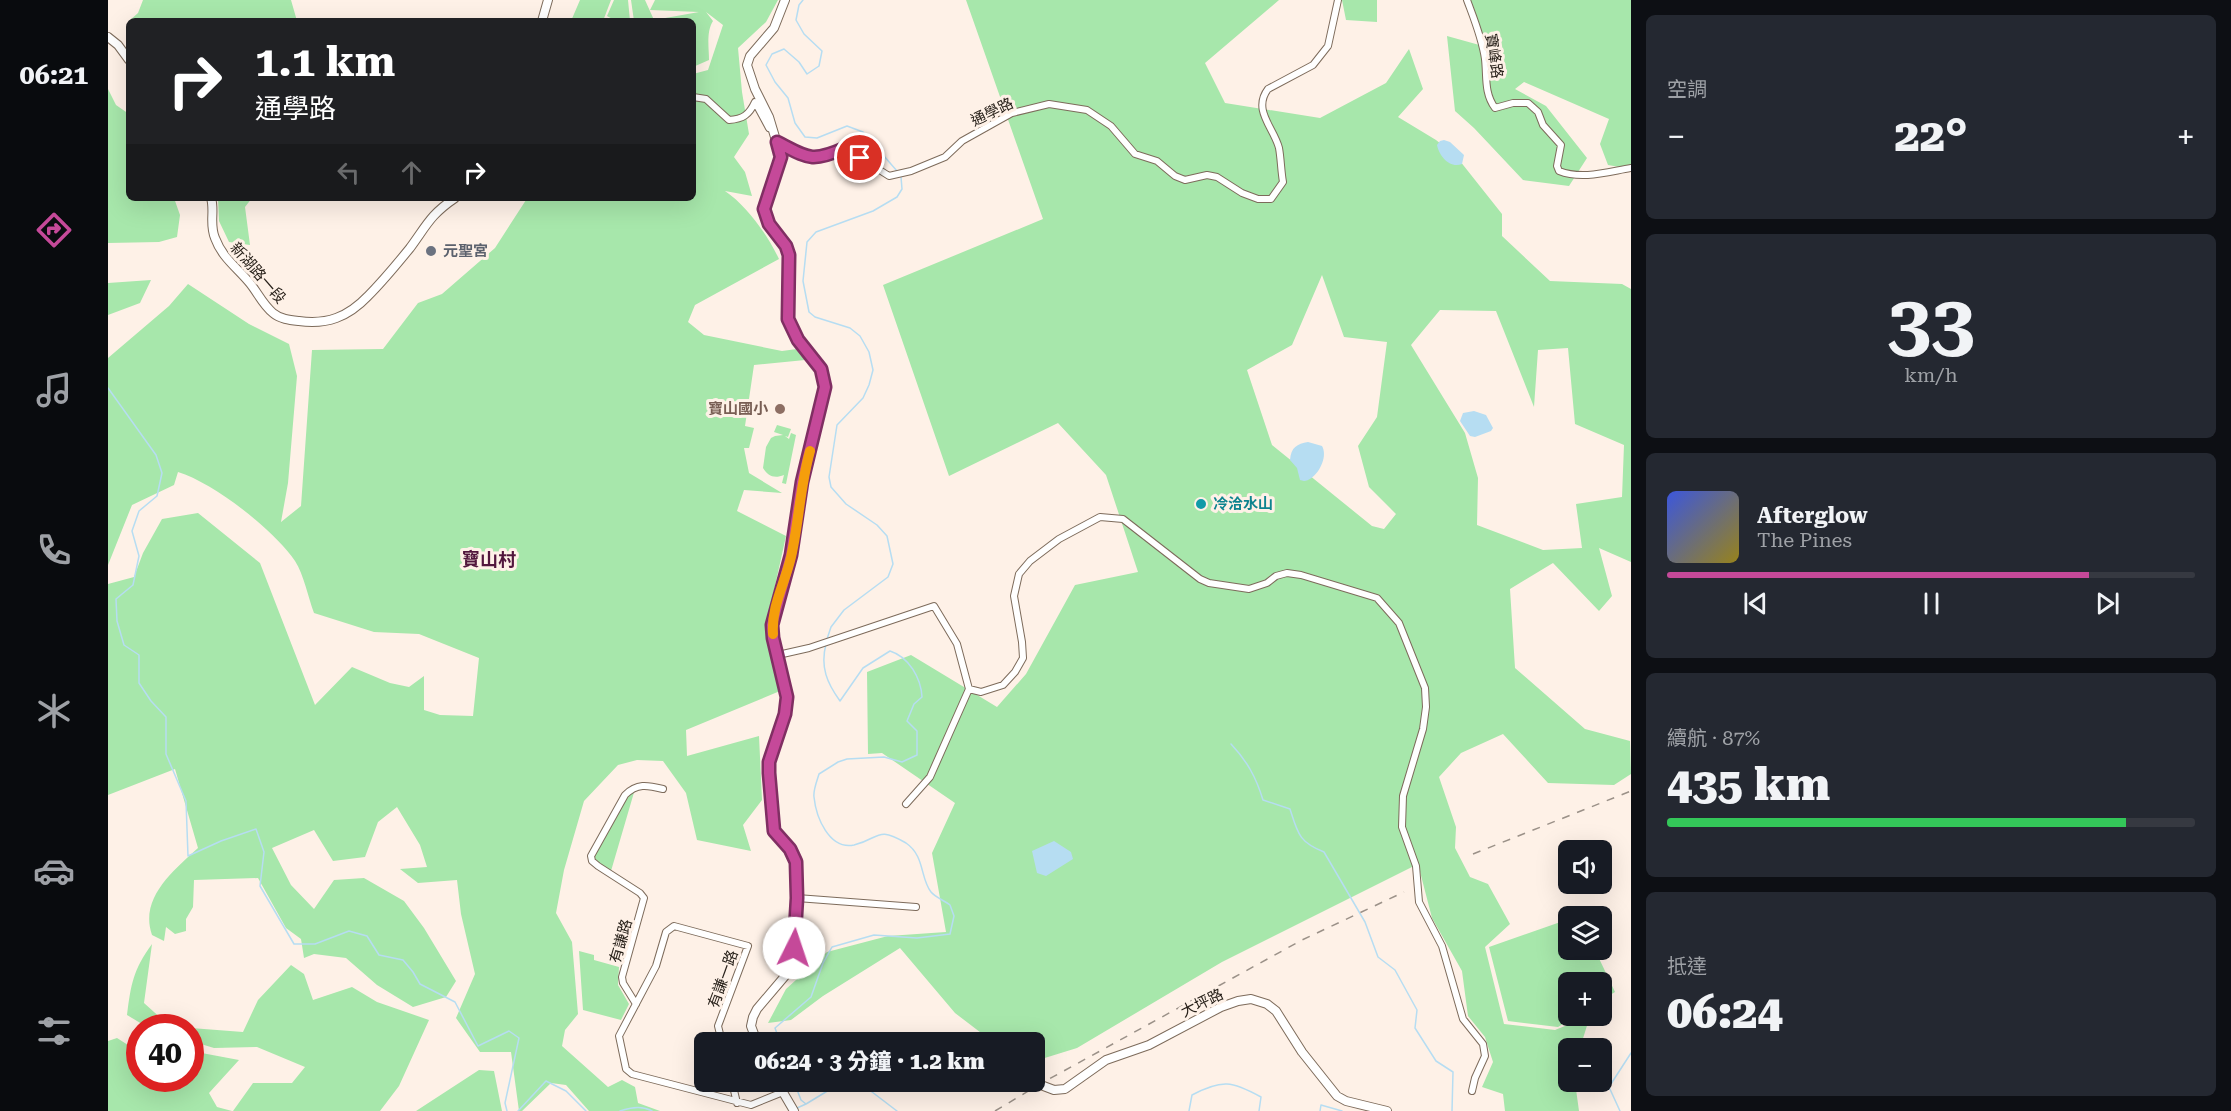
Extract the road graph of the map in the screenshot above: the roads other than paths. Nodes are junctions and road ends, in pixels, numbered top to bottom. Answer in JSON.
{"nodes":[{"id":1,"x":548,"y":0,"type":"edge"},
{"id":2,"x":785,"y":0,"type":"edge"},
{"id":3,"x":1338,"y":0,"type":"edge"},
{"id":4,"x":1467,"y":0,"type":"edge"},
{"id":5,"x":543,"y":18,"type":"edge"},
{"id":6,"x":108,"y":37,"type":"edge"},
{"id":7,"x":126,"y":56,"type":"edge"},
{"id":8,"x":696,"y":97,"type":"edge"},
{"id":9,"x":777,"y":142,"type":"junction"},
{"id":10,"x":1631,"y":168,"type":"edge"},
{"id":11,"x":211,"y":201,"type":"edge"},
{"id":12,"x":450,"y":201,"type":"edge"},
{"id":13,"x":778,"y":655,"type":"junction"},
{"id":14,"x":969,"y":689,"type":"junction"},
{"id":15,"x":663,"y":789,"type":"dead end"},
{"id":16,"x":906,"y":804,"type":"dead end"},
{"id":17,"x":797,"y":898,"type":"junction"},
{"id":18,"x":916,"y":907,"type":"dead end"},
{"id":19,"x":636,"y":1004,"type":"junction"},
{"id":20,"x":720,"y":1032,"type":"edge"},
{"id":21,"x":753,"y":1032,"type":"edge"},
{"id":22,"x":1045,"y":1087,"type":"edge"},
{"id":23,"x":1472,"y":1091,"type":"dead end"},
{"id":24,"x":734,"y":1092,"type":"edge"},
{"id":25,"x":771,"y":1092,"type":"edge"},
{"id":26,"x":785,"y":1092,"type":"edge"},
{"id":27,"x":737,"y":1102,"type":"junction"},
{"id":28,"x":794,"y":1111,"type":"edge"},
{"id":29,"x":1387,"y":1111,"type":"edge"}],
"edges":[{"from":1,"to":5,"type":"street"},
{"from":2,"to":9,"type":"street"},
{"from":3,"to":9,"type":"street","name":"通學路"},
{"from":4,"to":10,"type":"street","name":"寶峰路"},
{"from":6,"to":7,"type":"street"},
{"from":8,"to":9,"type":"street"},
{"from":9,"to":13,"type":"street"},
{"from":11,"to":12,"type":"street","name":"新湖路一段"},
{"from":13,"to":14,"type":"street"},
{"from":13,"to":17,"type":"street"},
{"from":14,"to":16,"type":"street"},
{"from":14,"to":23,"type":"street"},
{"from":15,"to":19,"type":"street","name":"有謙路"},
{"from":17,"to":18,"type":"street"},
{"from":17,"to":21,"type":"street"},
{"from":19,"to":20,"type":"street","name":"有謙一路"},
{"from":19,"to":27,"type":"street"},
{"from":22,"to":29,"type":"street","name":"大坪路"},
{"from":24,"to":27,"type":"street"},
{"from":25,"to":27,"type":"street"},
{"from":26,"to":28,"type":"street"}]}
